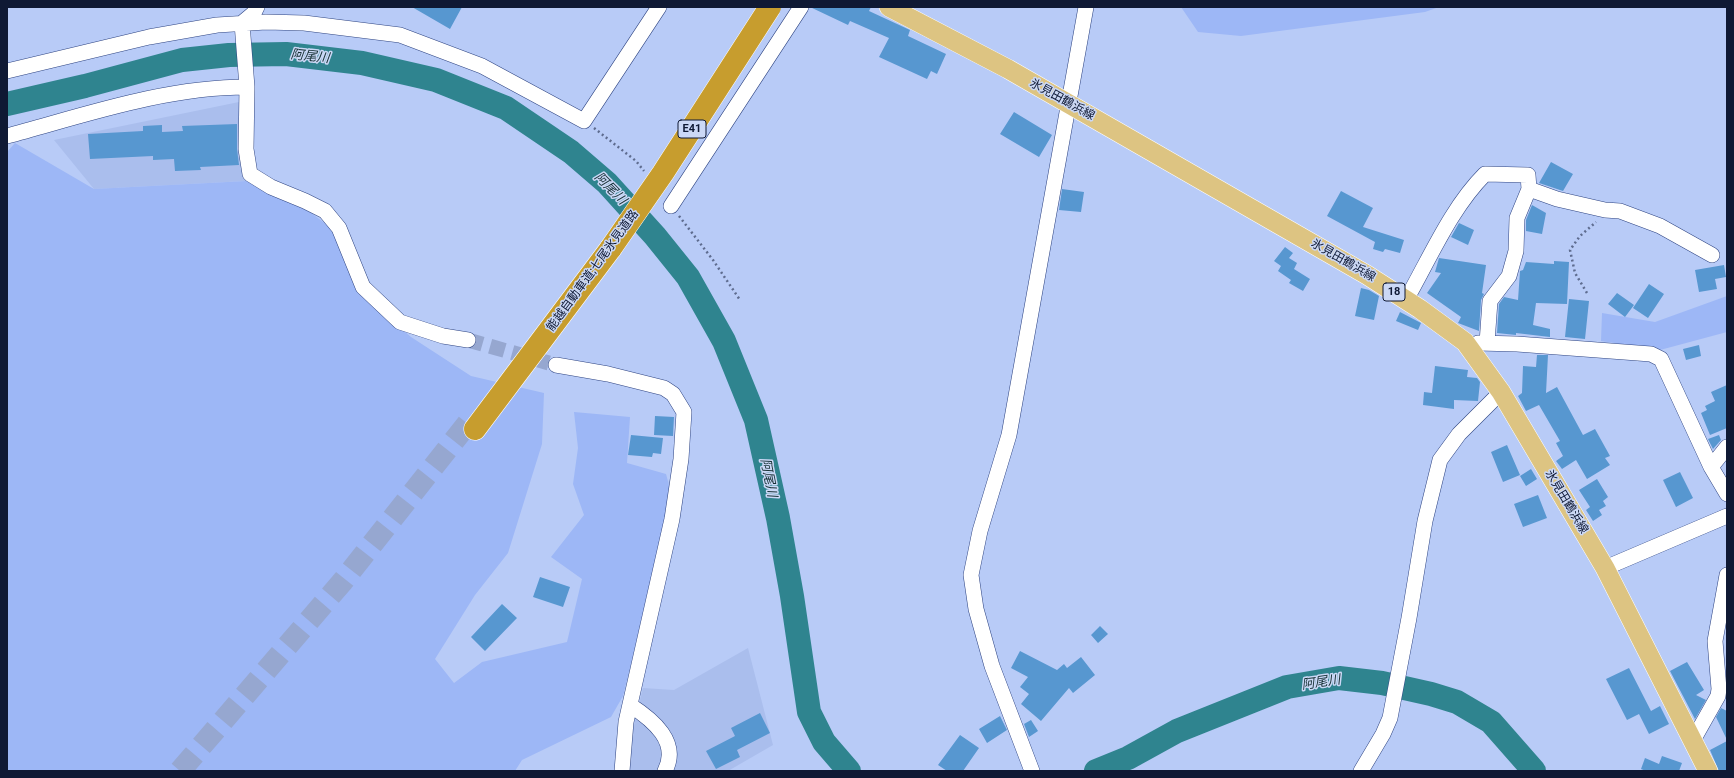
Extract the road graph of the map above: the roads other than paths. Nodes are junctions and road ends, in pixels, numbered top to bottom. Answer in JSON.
{"nodes":[{"id":1,"x":257,"y":7,"type":"edge"},
{"id":2,"x":659,"y":7,"type":"edge"},
{"id":3,"x":760,"y":7,"type":"edge"},
{"id":4,"x":770,"y":7,"type":"edge"},
{"id":5,"x":801,"y":7,"type":"edge"},
{"id":6,"x":889,"y":7,"type":"edge"},
{"id":7,"x":1086,"y":7,"type":"edge"},
{"id":8,"x":242,"y":23,"type":"junction"},
{"id":9,"x":7,"y":71,"type":"edge"},
{"id":10,"x":247,"y":87,"type":"junction"},
{"id":11,"x":1069,"y":104,"type":"junction"},
{"id":12,"x":7,"y":136,"type":"edge"},
{"id":13,"x":1529,"y":189,"type":"junction"},
{"id":14,"x":671,"y":206,"type":"dead end"},
{"id":15,"x":607,"y":246,"type":"junction"},
{"id":16,"x":1712,"y":255,"type":"dead end"},
{"id":17,"x":1406,"y":300,"type":"junction"},
{"id":18,"x":468,"y":340,"type":"tunnel mouth"},
{"id":19,"x":1465,"y":342,"type":"junction"},
{"id":20,"x":1488,"y":343,"type":"junction"},
{"id":21,"x":556,"y":365,"type":"tunnel mouth"},
{"id":22,"x":1501,"y":392,"type":"junction"},
{"id":23,"x":471,"y":426,"type":"tunnel mouth"},
{"id":24,"x":1727,"y":447,"type":"edge"},
{"id":25,"x":1711,"y":467,"type":"junction"},
{"id":26,"x":1727,"y":494,"type":"edge"},
{"id":27,"x":1727,"y":516,"type":"edge"},
{"id":28,"x":1605,"y":568,"type":"junction"},
{"id":29,"x":1727,"y":575,"type":"edge"},
{"id":30,"x":630,"y":705,"type":"junction"},
{"id":31,"x":1692,"y":742,"type":"junction"},
{"id":32,"x":1029,"y":765,"type":"edge"},
{"id":33,"x":622,"y":771,"type":"edge"},
{"id":34,"x":665,"y":771,"type":"edge"},
{"id":35,"x":1361,"y":771,"type":"edge"},
{"id":36,"x":1708,"y":771,"type":"edge"}],
"edges":[{"from":1,"to":8,"type":"street"},
{"from":2,"to":8,"type":"street"},
{"from":3,"to":15,"type":"highway","name":"能越自動車道;七尾氷見道路","number":"E41"},
{"from":4,"to":15,"type":"highway","name":"能越自動車道;七尾氷見道路","number":"E41","bridge":true},
{"from":5,"to":14,"type":"street"},
{"from":6,"to":11,"type":"main road","name":"氷見田鶴浜線","number":"18"},
{"from":7,"to":11,"type":"street"},
{"from":8,"to":9,"type":"street"},
{"from":8,"to":10,"type":"street"},
{"from":10,"to":12,"type":"street"},
{"from":10,"to":18,"type":"street"},
{"from":11,"to":17,"type":"main road","name":"氷見田鶴浜線","number":"18"},
{"from":11,"to":32,"type":"street"},
{"from":13,"to":16,"type":"street"},
{"from":13,"to":17,"type":"street"},
{"from":13,"to":20,"type":"street"},
{"from":15,"to":23,"type":"highway","name":"能越自動車道;七尾氷見道路","number":"E41"},
{"from":17,"to":19,"type":"main road","name":"氷見田鶴浜線","number":"18"},
{"from":19,"to":20,"type":"street"},
{"from":19,"to":22,"type":"main road","name":"氷見田鶴浜線","number":"18"},
{"from":20,"to":25,"type":"street"},
{"from":21,"to":30,"type":"street"},
{"from":22,"to":28,"type":"main road","name":"氷見田鶴浜線","number":"18"},
{"from":22,"to":35,"type":"street"},
{"from":24,"to":25,"type":"street"},
{"from":25,"to":26,"type":"street"},
{"from":27,"to":28,"type":"street"},
{"from":28,"to":31,"type":"main road","name":"氷見田鶴浜線","number":"18"},
{"from":29,"to":31,"type":"street"},
{"from":30,"to":33,"type":"street"},
{"from":30,"to":34,"type":"street"},
{"from":31,"to":36,"type":"main road","name":"氷見田鶴浜線","number":"18"}]}
